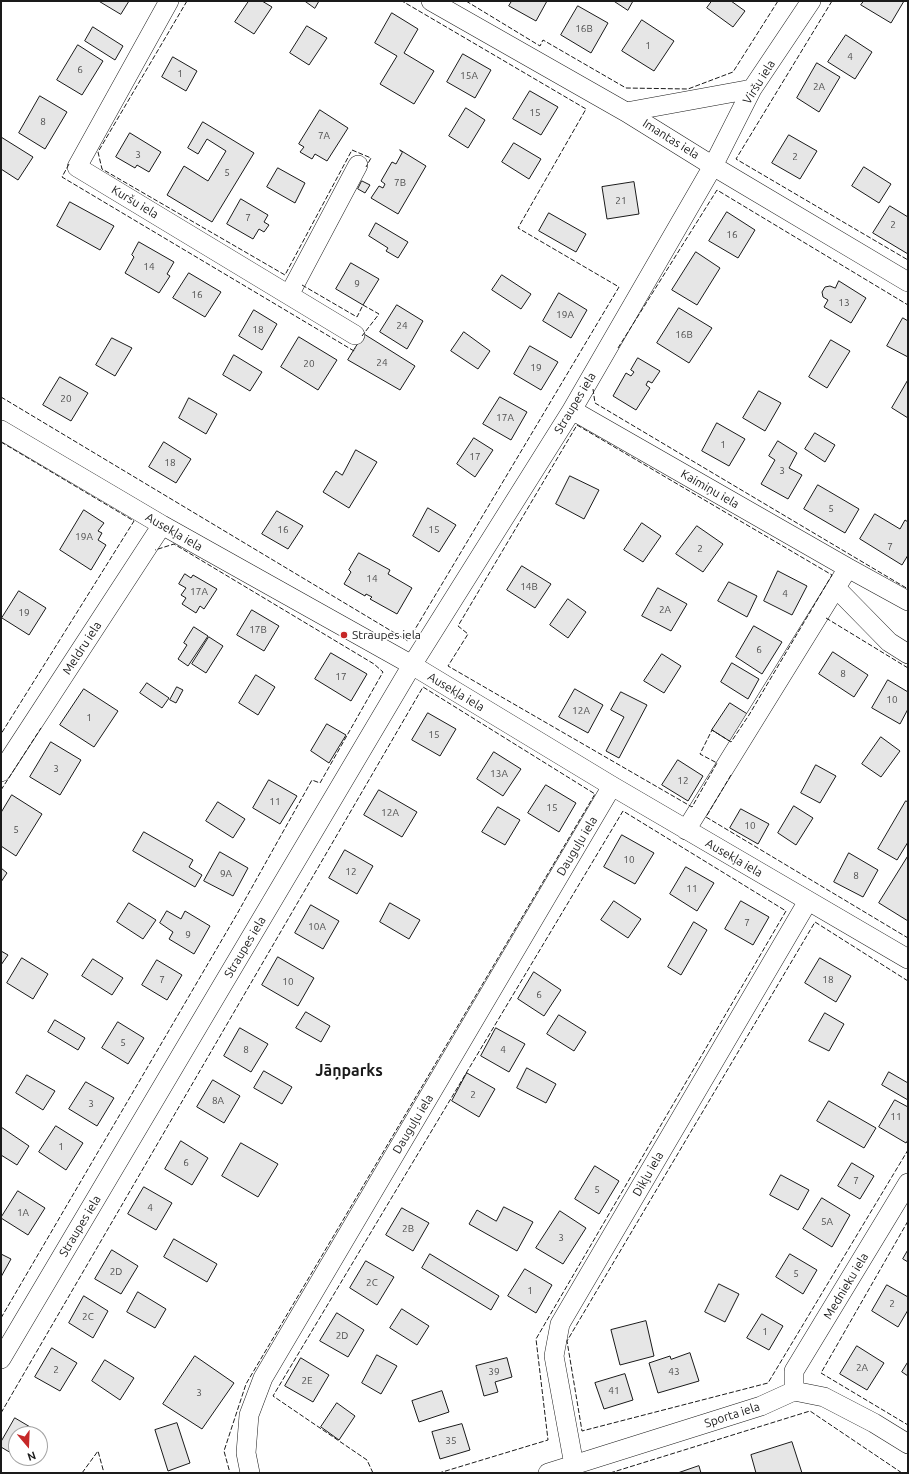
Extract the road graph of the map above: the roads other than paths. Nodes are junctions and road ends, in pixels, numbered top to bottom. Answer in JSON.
{"nodes":[{"id":1,"x":169,"y":1,"type":"edge"},
{"id":2,"x":431,"y":1,"type":"edge"},
{"id":3,"x":811,"y":1,"type":"edge"},
{"id":4,"x":752,"y":89,"type":"junction"},
{"id":5,"x":626,"y":112,"type":"junction"},
{"id":6,"x":358,"y":165,"type":"dead end"},
{"id":7,"x":713,"y":166,"type":"junction"},
{"id":8,"x":907,"y":280,"type":"edge"},
{"id":9,"x":289,"y":295,"type":"junction"},
{"id":10,"x":355,"y":335,"type":"dead end"},
{"id":11,"x":572,"y":410,"type":"junction"},
{"id":12,"x":1,"y":430,"type":"edge"},
{"id":13,"x":162,"y":525,"type":"junction"},
{"id":14,"x":848,"y":568,"type":"junction"},
{"id":15,"x":836,"y":588,"type":"junction"},
{"id":16,"x":908,"y":601,"type":"edge"},
{"id":17,"x":908,"y":654,"type":"edge"},
{"id":18,"x":412,"y":665,"type":"junction"},
{"id":19,"x":1,"y":772,"type":"edge"},
{"id":20,"x":612,"y":786,"type":"junction"},
{"id":21,"x":686,"y":830,"type":"junction"},
{"id":22,"x":808,"y":901,"type":"junction"},
{"id":23,"x":908,"y":959,"type":"edge"},
{"id":24,"x":908,"y":1184,"type":"edge"},
{"id":25,"x":1,"y":1359,"type":"edge"},
{"id":26,"x":794,"y":1391,"type":"junction"},
{"id":27,"x":908,"y":1444,"type":"edge"},
{"id":28,"x":574,"y":1465,"type":"junction"},
{"id":29,"x":250,"y":1473,"type":"edge"},
{"id":30,"x":548,"y":1473,"type":"edge"}],
"edges":[{"from":1,"to":9,"type":"street","name":"Kuršu iela"},
{"from":2,"to":5,"type":"street","name":"Imantas iela"},
{"from":3,"to":4,"type":"street","name":"Viršu iela"},
{"from":4,"to":5,"type":"street"},
{"from":4,"to":7,"type":"street","name":"Viršu iela"},
{"from":5,"to":7,"type":"street","name":"Imantas iela"},
{"from":6,"to":9,"type":"street"},
{"from":7,"to":8,"type":"street","name":"Imantas iela"},
{"from":7,"to":11,"type":"street","name":"Straupes iela"},
{"from":9,"to":10,"type":"street","name":"Kuršu iela"},
{"from":11,"to":14,"type":"street","name":"Kaimiņu iela"},
{"from":11,"to":18,"type":"street","name":"Straupes iela"},
{"from":12,"to":13,"type":"street","name":"Ausekļa iela"},
{"from":13,"to":18,"type":"street","name":"Ausekļa iela"},
{"from":13,"to":19,"type":"street","name":"Meldru iela"},
{"from":14,"to":15,"type":"street"},
{"from":14,"to":16,"type":"street","name":"Kaimiņu iela"},
{"from":15,"to":17,"type":"street"},
{"from":15,"to":21,"type":"street"},
{"from":18,"to":20,"type":"street","name":"Ausekļa iela"},
{"from":18,"to":25,"type":"street","name":"Straupes iela"},
{"from":20,"to":21,"type":"street","name":"Ausekļa iela"},
{"from":20,"to":29,"type":"street","name":"Dauguļu iela"},
{"from":21,"to":22,"type":"street","name":"Ausekļa iela"},
{"from":22,"to":23,"type":"street","name":"Ausekļa iela"},
{"from":22,"to":28,"type":"street","name":"Dikļu iela"},
{"from":24,"to":26,"type":"street","name":"Mednieku iela"},
{"from":26,"to":27,"type":"street"},
{"from":26,"to":28,"type":"street","name":"Sporta iela"},
{"from":28,"to":30,"type":"street","name":"Sporta iela"}]}
